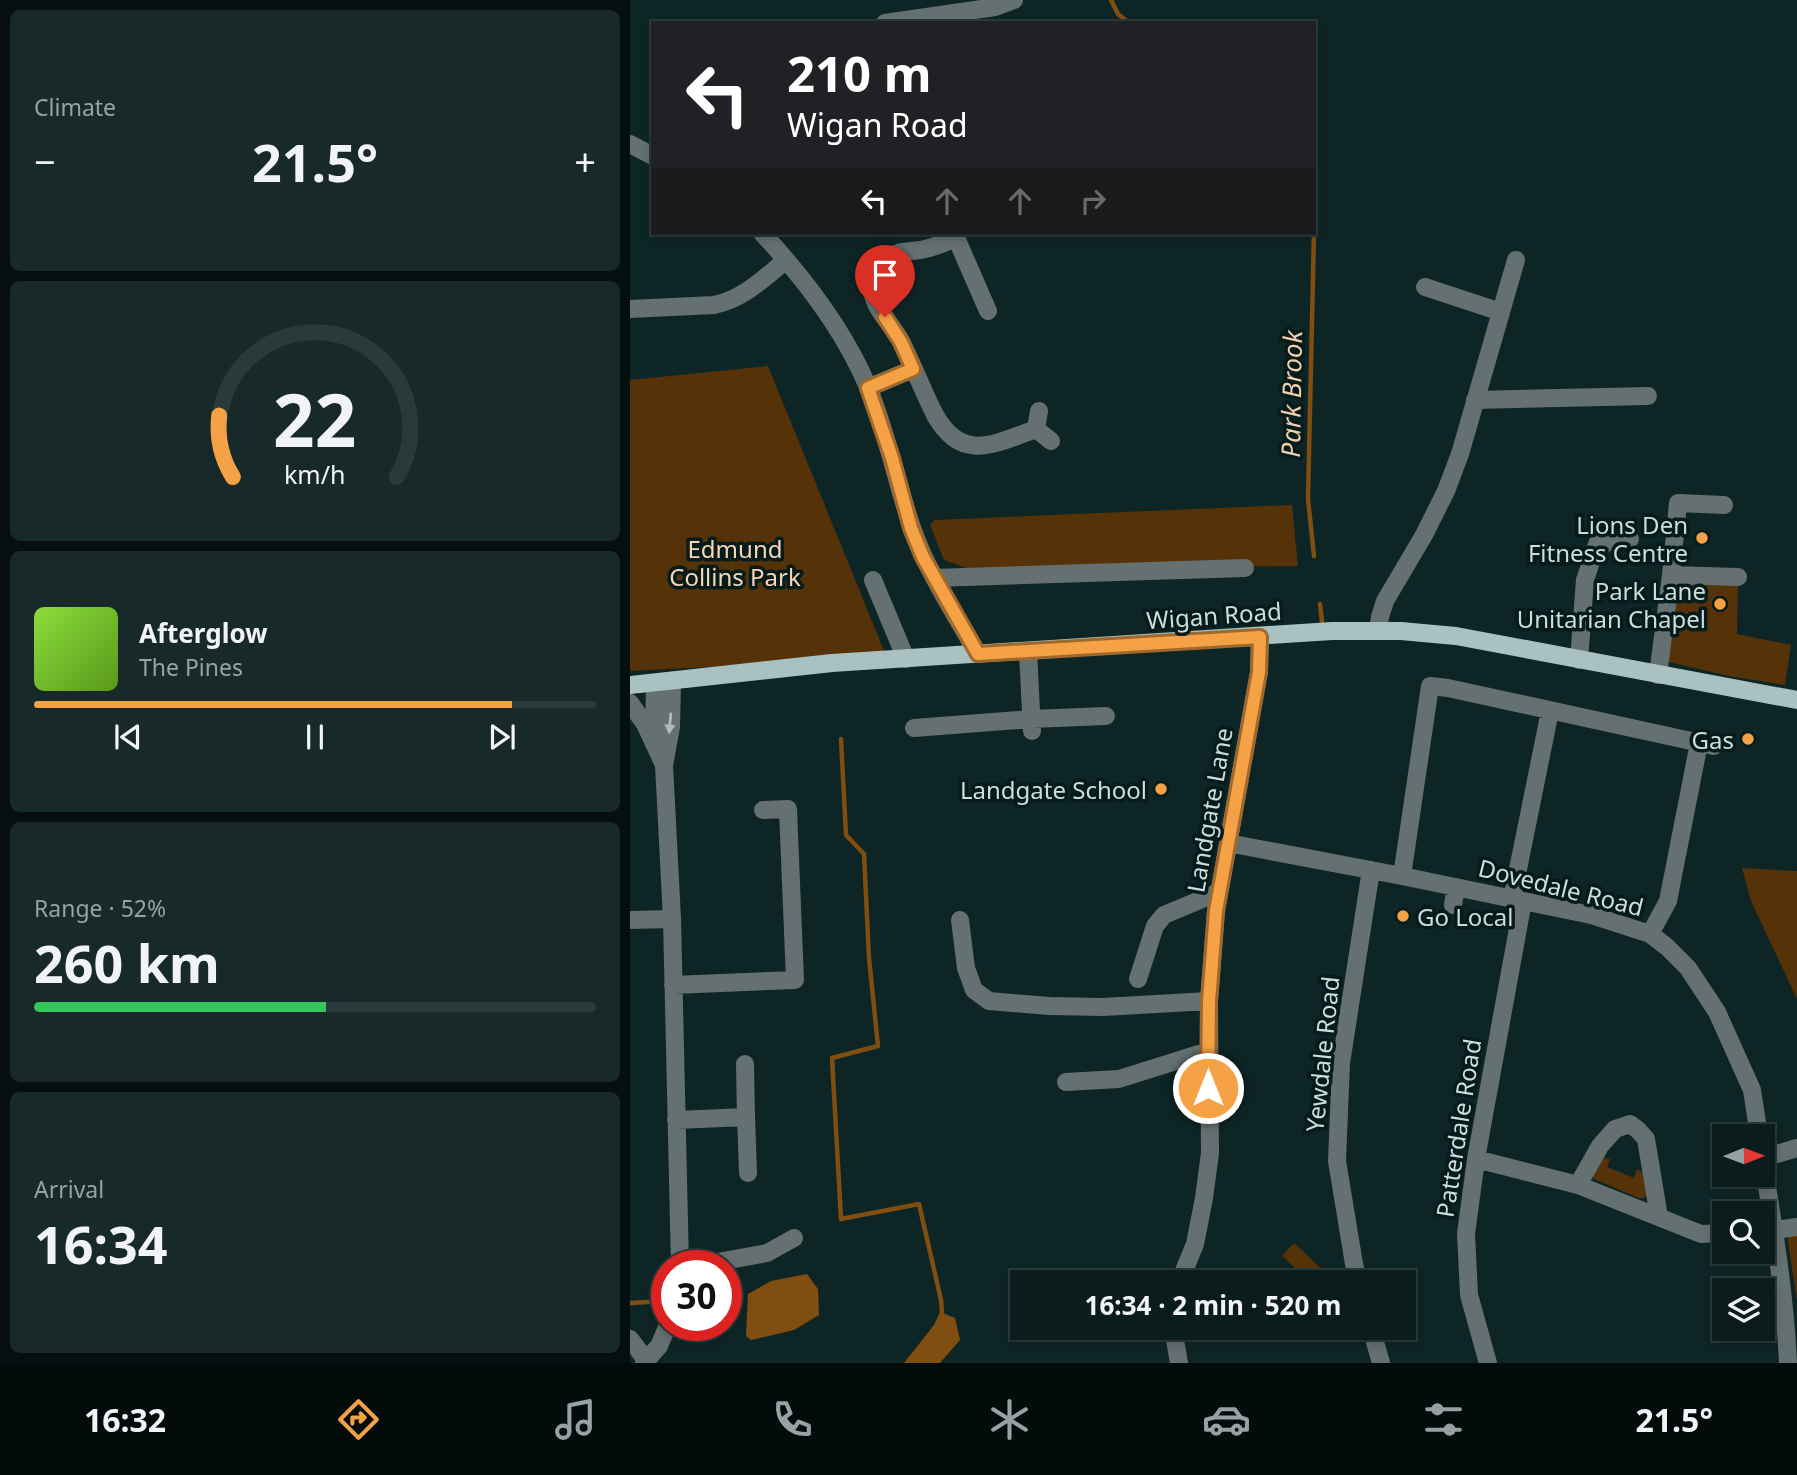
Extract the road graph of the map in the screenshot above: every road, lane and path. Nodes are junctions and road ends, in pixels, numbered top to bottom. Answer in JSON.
{"nodes":[{"id":1,"x":1014,"y":0,"type":"edge"},
{"id":2,"x":902,"y":21,"type":"edge"},
{"id":3,"x":630,"y":145,"type":"edge"},
{"id":4,"x":651,"y":155,"type":"edge"},
{"id":5,"x":768,"y":235,"type":"edge"},
{"id":6,"x":955,"y":236,"type":"edge"},
{"id":7,"x":786,"y":260,"type":"junction"},
{"id":8,"x":1516,"y":260,"type":"dead end"},
{"id":9,"x":1424,"y":287,"type":"dead end"},
{"id":10,"x":630,"y":309,"type":"edge"},
{"id":11,"x":986,"y":312,"type":"dead end"},
{"id":12,"x":1501,"y":312,"type":"junction"},
{"id":13,"x":913,"y":369,"type":"junction"},
{"id":14,"x":868,"y":388,"type":"junction"},
{"id":15,"x":1648,"y":396,"type":"dead end"},
{"id":16,"x":1475,"y":400,"type":"junction"},
{"id":17,"x":1051,"y":441,"type":"dead end"},
{"id":18,"x":1724,"y":505,"type":"dead end"},
{"id":19,"x":1630,"y":539,"type":"dead end"},
{"id":20,"x":1245,"y":568,"type":"dead end"},
{"id":21,"x":1671,"y":575,"type":"junction"},
{"id":22,"x":1738,"y":577,"type":"dead end"},
{"id":23,"x":934,"y":578,"type":"junction"},
{"id":24,"x":873,"y":580,"type":"dead end"},
{"id":25,"x":1378,"y":631,"type":"junction"},
{"id":26,"x":1260,"y":637,"type":"junction"},
{"id":27,"x":1028,"y":652,"type":"junction"},
{"id":28,"x":978,"y":654,"type":"junction"},
{"id":29,"x":906,"y":659,"type":"junction"},
{"id":30,"x":1579,"y":660,"type":"junction"},
{"id":31,"x":1658,"y":675,"type":"junction"},
{"id":32,"x":663,"y":682,"type":"junction"},
{"id":33,"x":630,"y":685,"type":"edge"},
{"id":34,"x":1797,"y":700,"type":"edge"},
{"id":35,"x":630,"y":703,"type":"edge"},
{"id":36,"x":1550,"y":711,"type":"junction"},
{"id":37,"x":1106,"y":716,"type":"dead end"},
{"id":38,"x":1032,"y":725,"type":"junction"},
{"id":39,"x":914,"y":728,"type":"dead end"},
{"id":40,"x":654,"y":740,"type":"junction"},
{"id":41,"x":664,"y":765,"type":"junction"},
{"id":42,"x":763,"y":810,"type":"dead end"},
{"id":43,"x":1228,"y":843,"type":"junction"},
{"id":44,"x":1371,"y":870,"type":"junction"},
{"id":45,"x":1402,"y":876,"type":"junction"},
{"id":46,"x":1219,"y":892,"type":"junction"},
{"id":47,"x":1518,"y":900,"type":"junction"},
{"id":48,"x":672,"y":919,"type":"junction"},
{"id":49,"x":630,"y":920,"type":"edge"},
{"id":50,"x":960,"y":920,"type":"dead end"},
{"id":51,"x":1650,"y":934,"type":"junction"},
{"id":52,"x":1138,"y":978,"type":"dead end"},
{"id":53,"x":673,"y":985,"type":"junction"},
{"id":54,"x":1209,"y":1001,"type":"junction"},
{"id":55,"x":1208,"y":1051,"type":"junction"},
{"id":56,"x":745,"y":1064,"type":"dead end"},
{"id":57,"x":1066,"y":1082,"type":"dead end"},
{"id":58,"x":746,"y":1117,"type":"junction"},
{"id":59,"x":676,"y":1120,"type":"junction"},
{"id":60,"x":1757,"y":1124,"type":"edge"},
{"id":61,"x":1797,"y":1148,"type":"edge"},
{"id":62,"x":1775,"y":1154,"type":"edge"},
{"id":63,"x":1476,"y":1159,"type":"junction"},
{"id":64,"x":748,"y":1173,"type":"dead end"},
{"id":65,"x":1578,"y":1185,"type":"junction"},
{"id":66,"x":1659,"y":1217,"type":"junction"},
{"id":67,"x":1797,"y":1227,"type":"edge"},
{"id":68,"x":1775,"y":1231,"type":"edge"},
{"id":69,"x":1712,"y":1234,"type":"edge"},
{"id":70,"x":794,"y":1238,"type":"dead end"},
{"id":71,"x":680,"y":1250,"type":"edge"},
{"id":72,"x":742,"y":1258,"type":"edge"},
{"id":73,"x":1775,"y":1263,"type":"edge"},
{"id":74,"x":1184,"y":1270,"type":"edge"},
{"id":75,"x":1356,"y":1270,"type":"edge"},
{"id":76,"x":1792,"y":1337,"type":"edge"},
{"id":77,"x":630,"y":1339,"type":"edge"},
{"id":78,"x":1175,"y":1340,"type":"edge"},
{"id":79,"x":1374,"y":1340,"type":"edge"},
{"id":80,"x":661,"y":1341,"type":"edge"},
{"id":81,"x":645,"y":1362,"type":"edge"},
{"id":82,"x":1179,"y":1363,"type":"edge"},
{"id":83,"x":1381,"y":1363,"type":"edge"},
{"id":84,"x":1488,"y":1363,"type":"edge"},
{"id":85,"x":1788,"y":1363,"type":"edge"}],
"edges":[{"from":1,"to":2,"type":"street"},
{"from":3,"to":4,"type":"street"},
{"from":5,"to":7,"type":"street"},
{"from":6,"to":11,"type":"street"},
{"from":6,"to":13,"type":"street"},
{"from":7,"to":10,"type":"street"},
{"from":7,"to":14,"type":"street"},
{"from":8,"to":12,"type":"street"},
{"from":9,"to":12,"type":"street"},
{"from":12,"to":16,"type":"street"},
{"from":13,"to":14,"type":"street"},
{"from":13,"to":17,"type":"street"},
{"from":14,"to":23,"type":"street"},
{"from":15,"to":16,"type":"street"},
{"from":16,"to":25,"type":"street"},
{"from":18,"to":21,"type":"street"},
{"from":19,"to":30,"type":"street"},
{"from":20,"to":23,"type":"street"},
{"from":21,"to":22,"type":"street"},
{"from":21,"to":31,"type":"street"},
{"from":23,"to":28,"type":"street"},
{"from":24,"to":29,"type":"street"},
{"from":25,"to":26,"type":"main road","name":"Wigan Road"},
{"from":25,"to":30,"type":"main road","name":"Wigan Road"},
{"from":26,"to":27,"type":"main road","name":"Wigan Road"},
{"from":26,"to":43,"type":"street","name":"Landgate Lane"},
{"from":27,"to":28,"type":"main road","name":"Wigan Road"},
{"from":27,"to":38,"type":"street"},
{"from":28,"to":29,"type":"main road","name":"Wigan Road"},
{"from":29,"to":32,"type":"main road","name":"Wigan Road"},
{"from":30,"to":31,"type":"main road","name":"Wigan Road"},
{"from":31,"to":34,"type":"main road","name":"Wigan Road"},
{"from":32,"to":33,"type":"main road","name":"Wigan Road"},
{"from":32,"to":40,"type":"street"},
{"from":32,"to":41,"type":"street","one_way":true},
{"from":35,"to":40,"type":"street"},
{"from":36,"to":45,"type":"street"},
{"from":36,"to":47,"type":"street","name":"Patterdale Road"},
{"from":36,"to":51,"type":"street"},
{"from":37,"to":38,"type":"street"},
{"from":38,"to":39,"type":"street"},
{"from":40,"to":41,"type":"street"},
{"from":41,"to":48,"type":"street"},
{"from":42,"to":53,"type":"street"},
{"from":43,"to":44,"type":"street","name":"Dovedale Road"},
{"from":43,"to":46,"type":"street","name":"Landgate Lane"},
{"from":44,"to":45,"type":"street","name":"Dovedale Road"},
{"from":44,"to":75,"type":"street","name":"Yewdale Road"},
{"from":45,"to":47,"type":"street","name":"Dovedale Road"},
{"from":46,"to":52,"type":"street"},
{"from":46,"to":54,"type":"street","name":"Landgate Lane"},
{"from":47,"to":51,"type":"street","name":"Dovedale Road"},
{"from":47,"to":63,"type":"street","name":"Patterdale Road"},
{"from":48,"to":49,"type":"street"},
{"from":48,"to":53,"type":"street"},
{"from":50,"to":54,"type":"street"},
{"from":51,"to":60,"type":"street","name":"Dovedale Road"},
{"from":53,"to":59,"type":"street"},
{"from":54,"to":55,"type":"street","name":"Landgate Lane"},
{"from":55,"to":57,"type":"street"},
{"from":55,"to":74,"type":"street","name":"Landgate Lane"},
{"from":56,"to":58,"type":"street"},
{"from":58,"to":59,"type":"street"},
{"from":58,"to":64,"type":"street"},
{"from":59,"to":71,"type":"street"},
{"from":61,"to":62,"type":"street"},
{"from":63,"to":65,"type":"street"},
{"from":63,"to":84,"type":"street","name":"Patterdale Road"},
{"from":65,"to":66,"type":"street"},
{"from":65,"to":66,"type":"street"},
{"from":66,"to":69,"type":"street"},
{"from":67,"to":68,"type":"street"},
{"from":70,"to":72,"type":"street"},
{"from":73,"to":76,"type":"street"},
{"from":76,"to":85,"type":"street"},
{"from":77,"to":81,"type":"street"},
{"from":78,"to":82,"type":"street"},
{"from":79,"to":83,"type":"street"},
{"from":80,"to":81,"type":"street"}]}
